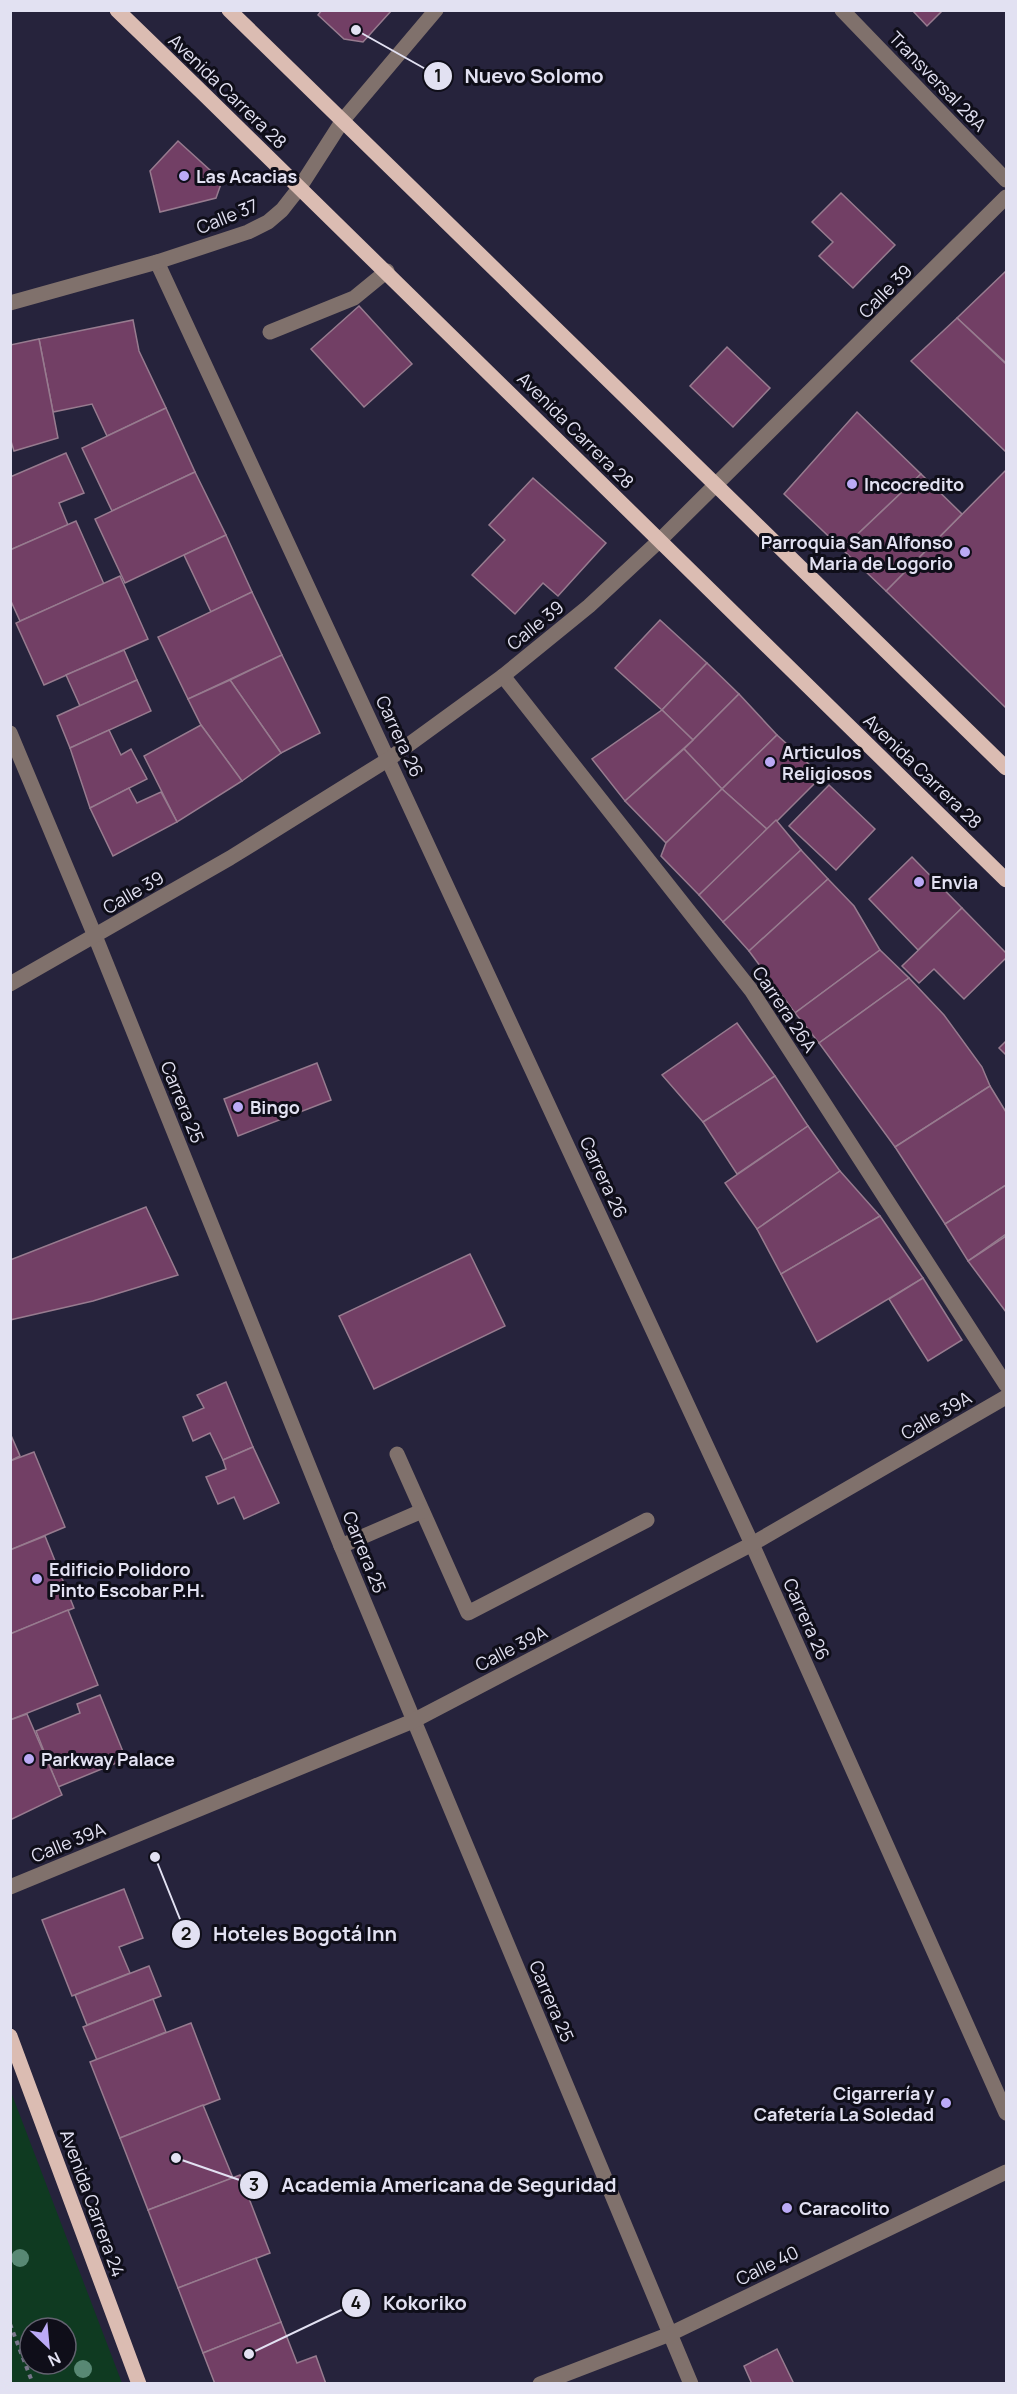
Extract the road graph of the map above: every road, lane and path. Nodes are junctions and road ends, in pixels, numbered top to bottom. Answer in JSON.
{"nodes":[{"id":1,"x":117,"y":10,"type":"edge"},
{"id":2,"x":229,"y":10,"type":"edge"},
{"id":3,"x":436,"y":10,"type":"edge"},
{"id":4,"x":842,"y":10,"type":"edge"},
{"id":5,"x":342,"y":120,"type":"junction"},
{"id":6,"x":1006,"y":180,"type":"edge"},
{"id":7,"x":300,"y":187,"type":"junction"},
{"id":8,"x":1006,"y":198,"type":"edge"},
{"id":9,"x":157,"y":262,"type":"junction"},
{"id":10,"x":387,"y":271,"type":"junction"},
{"id":11,"x":10,"y":303,"type":"edge"},
{"id":12,"x":270,"y":332,"type":"dead end"},
{"id":13,"x":716,"y":485,"type":"junction"},
{"id":14,"x":659,"y":541,"type":"junction"},
{"id":15,"x":503,"y":676,"type":"junction"},
{"id":16,"x":10,"y":733,"type":"edge"},
{"id":17,"x":389,"y":759,"type":"junction"},
{"id":18,"x":1006,"y":768,"type":"edge"},
{"id":19,"x":1006,"y":880,"type":"edge"},
{"id":20,"x":95,"y":936,"type":"junction"},
{"id":21,"x":10,"y":984,"type":"edge"},
{"id":22,"x":1006,"y":1385,"type":"edge"},
{"id":23,"x":1006,"y":1396,"type":"edge"},
{"id":24,"x":397,"y":1454,"type":"dead end"},
{"id":25,"x":422,"y":1511,"type":"junction"},
{"id":26,"x":647,"y":1520,"type":"dead end"},
{"id":27,"x":752,"y":1544,"type":"junction"},
{"id":28,"x":341,"y":1546,"type":"junction"},
{"id":29,"x":413,"y":1721,"type":"junction"},
{"id":30,"x":10,"y":1887,"type":"edge"},
{"id":31,"x":10,"y":2036,"type":"edge"},
{"id":32,"x":1006,"y":2113,"type":"edge"},
{"id":33,"x":1006,"y":2172,"type":"edge"},
{"id":34,"x":10,"y":2324,"type":"edge"},
{"id":35,"x":670,"y":2334,"type":"junction"},
{"id":36,"x":33,"y":2384,"type":"edge"},
{"id":37,"x":139,"y":2384,"type":"edge"},
{"id":38,"x":540,"y":2384,"type":"edge"},
{"id":39,"x":691,"y":2384,"type":"edge"}],
"edges":[{"from":1,"to":7,"type":"main road","name":"Avenida Carrera 28"},
{"from":2,"to":5,"type":"main road"},
{"from":3,"to":5,"type":"street","name":"Calle 37"},
{"from":4,"to":6,"type":"street","name":"Transversal 28A"},
{"from":5,"to":7,"type":"street","name":"Calle 37"},
{"from":5,"to":13,"type":"main road"},
{"from":7,"to":9,"type":"street","name":"Calle 37"},
{"from":7,"to":10,"type":"main road","name":"Avenida Carrera 28"},
{"from":8,"to":13,"type":"street","name":"Calle 39"},
{"from":9,"to":11,"type":"street","name":"Calle 37"},
{"from":9,"to":17,"type":"street","name":"Carrera 26"},
{"from":10,"to":12,"type":"street"},
{"from":10,"to":14,"type":"main road","name":"Avenida Carrera 28"},
{"from":13,"to":14,"type":"street","name":"Calle 39"},
{"from":13,"to":18,"type":"main road"},
{"from":14,"to":15,"type":"street","name":"Calle 39"},
{"from":14,"to":19,"type":"main road","name":"Avenida Carrera 28"},
{"from":15,"to":17,"type":"street","name":"Calle 39"},
{"from":15,"to":22,"type":"street","name":"Carrera 26A"},
{"from":16,"to":20,"type":"street","name":"Carrera 25"},
{"from":17,"to":20,"type":"street","name":"Calle 39"},
{"from":17,"to":27,"type":"street","name":"Carrera 26"},
{"from":20,"to":21,"type":"street","name":"Calle 39"},
{"from":20,"to":28,"type":"street","name":"Carrera 25"},
{"from":23,"to":27,"type":"street","name":"Calle 39A"},
{"from":24,"to":25,"type":"street"},
{"from":25,"to":26,"type":"street"},
{"from":25,"to":28,"type":"street"},
{"from":27,"to":29,"type":"street","name":"Calle 39A"},
{"from":27,"to":32,"type":"street","name":"Carrera 26"},
{"from":28,"to":29,"type":"street","name":"Carrera 25"},
{"from":29,"to":30,"type":"street","name":"Calle 39A"},
{"from":29,"to":35,"type":"street","name":"Carrera 25"},
{"from":31,"to":37,"type":"main road","name":"Avenida Carrera 24"},
{"from":33,"to":35,"type":"street","name":"Calle 40"},
{"from":34,"to":36,"type":"path"},
{"from":35,"to":38,"type":"street","name":"Calle 40"},
{"from":35,"to":39,"type":"street","name":"Carrera 25"}]}
